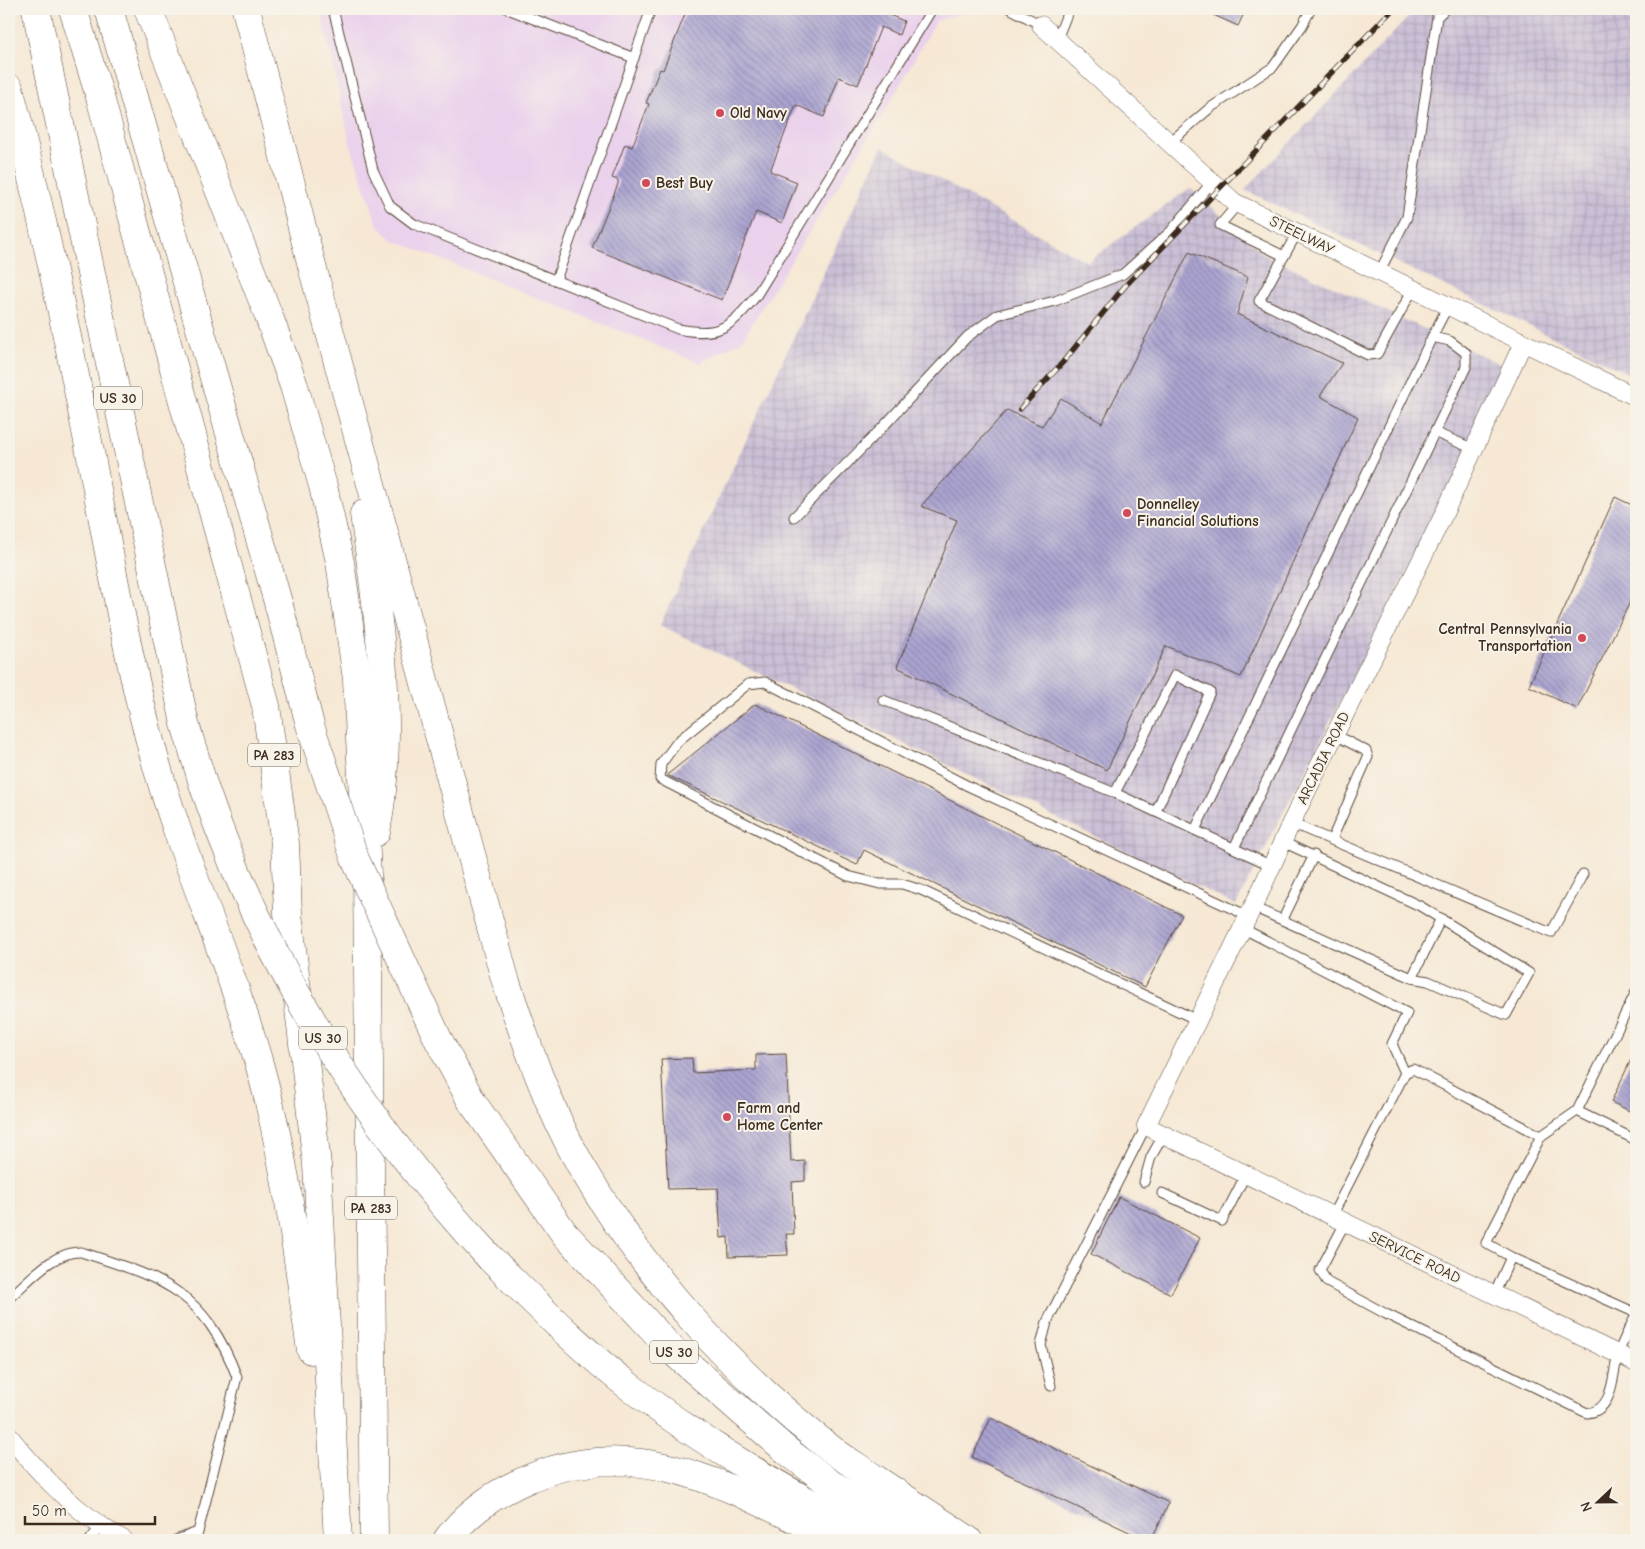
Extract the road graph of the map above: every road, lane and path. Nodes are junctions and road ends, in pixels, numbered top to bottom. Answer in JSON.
{"nodes":[{"id":1,"x":36,"y":9,"type":"edge"},
{"id":2,"x":73,"y":9,"type":"edge"},
{"id":3,"x":109,"y":9,"type":"edge"},
{"id":4,"x":148,"y":9,"type":"edge"},
{"id":5,"x":246,"y":9,"type":"edge"},
{"id":6,"x":334,"y":9,"type":"edge"},
{"id":7,"x":508,"y":9,"type":"edge"},
{"id":8,"x":932,"y":9,"type":"edge"},
{"id":9,"x":1011,"y":9,"type":"edge"},
{"id":10,"x":1069,"y":9,"type":"edge"},
{"id":11,"x":1311,"y":9,"type":"edge"},
{"id":12,"x":1445,"y":9,"type":"edge"},
{"id":13,"x":647,"y":10,"type":"edge"},
{"id":14,"x":1041,"y":25,"type":"joint"},
{"id":15,"x":1057,"y":39,"type":"junction"},
{"id":16,"x":634,"y":58,"type":"junction"},
{"id":17,"x":9,"y":88,"type":"edge"},
{"id":18,"x":1169,"y":142,"type":"junction"},
{"id":19,"x":1212,"y":182,"type":"junction"},
{"id":20,"x":1238,"y":204,"type":"junction"},
{"id":21,"x":1297,"y":233,"type":"junction"},
{"id":22,"x":1284,"y":256,"type":"junction"},
{"id":23,"x":1379,"y":272,"type":"junction"},
{"id":24,"x":556,"y":280,"type":"junction"},
{"id":25,"x":1413,"y":289,"type":"junction"},
{"id":26,"x":1448,"y":306,"type":"junction"},
{"id":27,"x":1432,"y":337,"type":"junction"},
{"id":28,"x":1523,"y":343,"type":"junction"},
{"id":29,"x":1636,"y":397,"type":"edge"},
{"id":30,"x":348,"y":399,"type":"junction"},
{"id":31,"x":1436,"y":433,"type":"junction"},
{"id":32,"x":1474,"y":449,"type":"junction"},
{"id":33,"x":794,"y":517,"type":"dead end"},
{"id":34,"x":883,"y":700,"type":"dead end"},
{"id":35,"x":1335,"y":735,"type":"junction"},
{"id":36,"x":1115,"y":792,"type":"junction"},
{"id":37,"x":1156,"y":812,"type":"junction"},
{"id":38,"x":1291,"y":823,"type":"junction"},
{"id":39,"x":1195,"y":830,"type":"junction"},
{"id":40,"x":1332,"y":839,"type":"junction"},
{"id":41,"x":1283,"y":842,"type":"junction"},
{"id":42,"x":1234,"y":848,"type":"junction"},
{"id":43,"x":1314,"y":856,"type":"junction"},
{"id":44,"x":1272,"y":866,"type":"junction"},
{"id":45,"x":1583,"y":874,"type":"dead end"},
{"id":46,"x":367,"y":875,"type":"junction"},
{"id":47,"x":1248,"y":917,"type":"junction"},
{"id":48,"x":1441,"y":918,"type":"junction"},
{"id":49,"x":1283,"y":919,"type":"junction"},
{"id":50,"x":1412,"y":978,"type":"junction"},
{"id":51,"x":1636,"y":992,"type":"edge"},
{"id":52,"x":1197,"y":1020,"type":"junction"},
{"id":53,"x":1405,"y":1073,"type":"junction"},
{"id":54,"x":1577,"y":1111,"type":"junction"},
{"id":55,"x":1146,"y":1126,"type":"junction"},
{"id":56,"x":1164,"y":1134,"type":"junction"},
{"id":57,"x":1541,"y":1136,"type":"junction"},
{"id":58,"x":1636,"y":1140,"type":"edge"},
{"id":59,"x":1246,"y":1174,"type":"junction"},
{"id":60,"x":1144,"y":1182,"type":"dead end"},
{"id":61,"x":1162,"y":1192,"type":"dead end"},
{"id":62,"x":1338,"y":1220,"type":"junction"},
{"id":63,"x":1511,"y":1257,"type":"junction"},
{"id":64,"x":1494,"y":1295,"type":"junction"},
{"id":65,"x":9,"y":1298,"type":"edge"},
{"id":66,"x":1636,"y":1314,"type":"edge"},
{"id":67,"x":1618,"y":1354,"type":"junction"},
{"id":68,"x":1636,"y":1363,"type":"edge"},
{"id":69,"x":1051,"y":1386,"type":"dead end"},
{"id":70,"x":9,"y":1436,"type":"edge"},
{"id":71,"x":338,"y":1532,"type":"edge"},
{"id":72,"x":95,"y":1534,"type":"edge"},
{"id":73,"x":197,"y":1536,"type":"edge"},
{"id":74,"x":124,"y":1540,"type":"edge"},
{"id":75,"x":176,"y":1540,"type":"edge"},
{"id":76,"x":374,"y":1540,"type":"edge"},
{"id":77,"x":448,"y":1540,"type":"edge"},
{"id":78,"x":838,"y":1540,"type":"edge"},
{"id":79,"x":881,"y":1540,"type":"edge"},
{"id":80,"x":934,"y":1540,"type":"edge"},
{"id":81,"x":968,"y":1540,"type":"edge"}],
"edges":[{"from":1,"to":79,"type":"highway","number":"US 30","bridge":true},
{"from":2,"to":71,"type":"highway","number":"PA 283"},
{"from":3,"to":80,"type":"highway","number":"US 30","bridge":true},
{"from":4,"to":46,"type":"highway","number":"PA 283"},
{"from":5,"to":30,"type":"highway"},
{"from":6,"to":24,"type":"lane"},
{"from":7,"to":16,"type":"lane"},
{"from":8,"to":24,"type":"lane"},
{"from":9,"to":14,"type":"lane","name":"STEELWAY"},
{"from":10,"to":15,"type":"lane"},
{"from":11,"to":18,"type":"lane"},
{"from":12,"to":23,"type":"lane"},
{"from":13,"to":16,"type":"lane"},
{"from":14,"to":15,"type":"street","name":"STEELWAY"},
{"from":15,"to":18,"type":"street","name":"STEELWAY"},
{"from":16,"to":24,"type":"lane"},
{"from":17,"to":71,"type":"highway"},
{"from":18,"to":19,"type":"street","name":"STEELWAY"},
{"from":19,"to":20,"type":"street","name":"STEELWAY"},
{"from":19,"to":33,"type":"lane"},
{"from":20,"to":21,"type":"street","name":"STEELWAY"},
{"from":20,"to":22,"type":"lane"},
{"from":21,"to":22,"type":"lane"},
{"from":21,"to":23,"type":"street","name":"STEELWAY"},
{"from":22,"to":25,"type":"lane"},
{"from":23,"to":25,"type":"street","name":"STEELWAY"},
{"from":25,"to":26,"type":"street","name":"STEELWAY"},
{"from":26,"to":27,"type":"lane"},
{"from":26,"to":28,"type":"street","name":"STEELWAY"},
{"from":27,"to":31,"type":"lane"},
{"from":27,"to":39,"type":"lane"},
{"from":28,"to":29,"type":"street","name":"STEELWAY"},
{"from":28,"to":32,"type":"street","name":"ARCADIA ROAD"},
{"from":30,"to":46,"type":"highway"},
{"from":30,"to":81,"type":"highway"},
{"from":31,"to":32,"type":"lane"},
{"from":31,"to":42,"type":"lane"},
{"from":32,"to":35,"type":"street","name":"ARCADIA ROAD"},
{"from":34,"to":36,"type":"lane"},
{"from":35,"to":38,"type":"street","name":"ARCADIA ROAD"},
{"from":35,"to":40,"type":"lane"},
{"from":36,"to":37,"type":"lane"},
{"from":36,"to":37,"type":"lane"},
{"from":37,"to":39,"type":"lane"},
{"from":38,"to":40,"type":"lane"},
{"from":38,"to":41,"type":"street","name":"ARCADIA ROAD"},
{"from":39,"to":42,"type":"lane"},
{"from":40,"to":45,"type":"lane"},
{"from":41,"to":43,"type":"lane"},
{"from":41,"to":44,"type":"street","name":"ARCADIA ROAD"},
{"from":42,"to":44,"type":"lane"},
{"from":43,"to":48,"type":"lane"},
{"from":43,"to":49,"type":"lane"},
{"from":44,"to":47,"type":"street","name":"ARCADIA ROAD"},
{"from":46,"to":76,"type":"highway","number":"PA 283"},
{"from":47,"to":49,"type":"lane"},
{"from":47,"to":52,"type":"street","name":"ARCADIA ROAD"},
{"from":47,"to":52,"type":"lane"},
{"from":47,"to":53,"type":"lane"},
{"from":48,"to":50,"type":"lane"},
{"from":48,"to":50,"type":"lane"},
{"from":49,"to":50,"type":"lane"},
{"from":51,"to":54,"type":"lane"},
{"from":52,"to":55,"type":"street","name":"ARCADIA ROAD"},
{"from":53,"to":57,"type":"lane"},
{"from":53,"to":62,"type":"lane"},
{"from":54,"to":57,"type":"lane"},
{"from":54,"to":58,"type":"lane"},
{"from":55,"to":56,"type":"street"},
{"from":55,"to":69,"type":"lane"},
{"from":56,"to":59,"type":"street","name":"SERVICE ROAD"},
{"from":56,"to":60,"type":"lane"},
{"from":57,"to":63,"type":"lane"},
{"from":59,"to":61,"type":"lane"},
{"from":59,"to":62,"type":"street","name":"SERVICE ROAD"},
{"from":62,"to":64,"type":"street","name":"SERVICE ROAD"},
{"from":62,"to":67,"type":"lane"},
{"from":63,"to":64,"type":"lane"},
{"from":63,"to":66,"type":"lane"},
{"from":64,"to":67,"type":"street","name":"SERVICE ROAD"},
{"from":65,"to":73,"type":"lane"},
{"from":66,"to":67,"type":"lane"},
{"from":67,"to":68,"type":"street","name":"SERVICE ROAD"},
{"from":70,"to":72,"type":"street"},
{"from":72,"to":74,"type":"street"},
{"from":73,"to":75,"type":"lane"},
{"from":77,"to":78,"type":"highway"}]}
